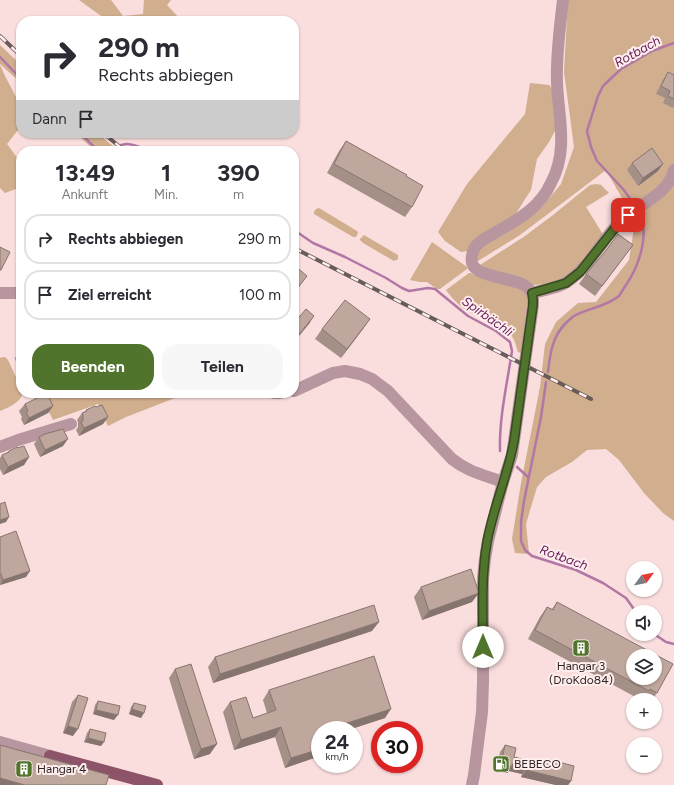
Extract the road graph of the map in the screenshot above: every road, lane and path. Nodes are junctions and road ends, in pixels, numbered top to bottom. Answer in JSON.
{"nodes":[{"id":1,"x":563,"y":0,"type":"edge"},
{"id":2,"x":674,"y":170,"type":"edge"},
{"id":3,"x":0,"y":293,"type":"edge"},
{"id":4,"x":16,"y":293,"type":"edge"},
{"id":5,"x":532,"y":293,"type":"junction"},
{"id":6,"x":299,"y":389,"type":"edge"},
{"id":7,"x":71,"y":424,"type":"dead end"},
{"id":8,"x":0,"y":447,"type":"edge"},
{"id":9,"x":503,"y":482,"type":"junction"},
{"id":10,"x":0,"y":742,"type":"edge"},
{"id":11,"x":50,"y":756,"type":"joint"},
{"id":12,"x":157,"y":785,"type":"edge"},
{"id":13,"x":472,"y":785,"type":"edge"}],
"edges":[{"from":1,"to":5,"type":"street"},
{"from":2,"to":5,"type":"street"},
{"from":3,"to":4,"type":"street"},
{"from":5,"to":9,"type":"street"},
{"from":6,"to":9,"type":"street"},
{"from":7,"to":8,"type":"street"},
{"from":9,"to":13,"type":"street"},
{"from":10,"to":11,"type":"street"},
{"from":11,"to":12,"type":"main road"}]}
